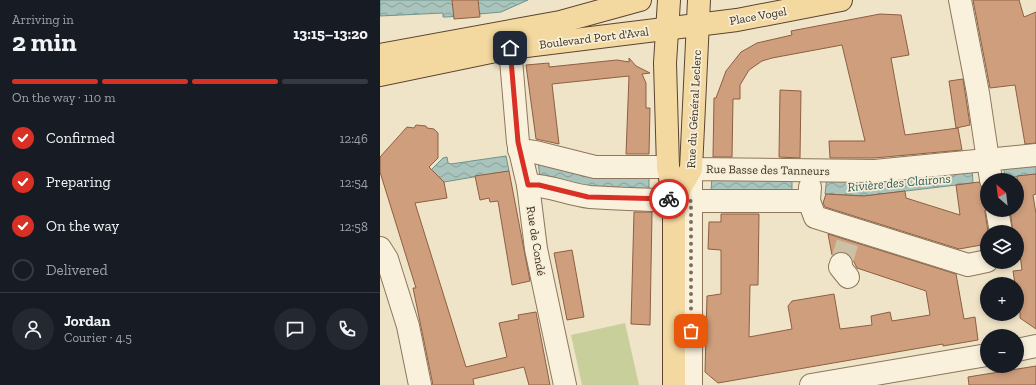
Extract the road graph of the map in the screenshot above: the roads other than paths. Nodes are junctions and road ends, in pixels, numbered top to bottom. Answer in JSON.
{"nodes":[{"id":1,"x":669,"y":0,"type":"edge"},
{"id":2,"x":699,"y":0,"type":"edge"},
{"id":3,"x":841,"y":0,"type":"edge"},
{"id":4,"x":960,"y":0,"type":"edge"},
{"id":5,"x":626,"y":1,"type":"edge"},
{"id":6,"x":698,"y":26,"type":"junction"},
{"id":7,"x":667,"y":29,"type":"junction"},
{"id":8,"x":622,"y":35,"type":"junction"},
{"id":9,"x":510,"y":48,"type":"junction"},
{"id":10,"x":380,"y":55,"type":"edge"},
{"id":11,"x":380,"y":76,"type":"edge"},
{"id":12,"x":518,"y":146,"type":"junction"},
{"id":13,"x":1036,"y":154,"type":"edge"},
{"id":14,"x":668,"y":168,"type":"junction"},
{"id":15,"x":691,"y":169,"type":"junction"},
{"id":16,"x":989,"y":170,"type":"edge"},
{"id":17,"x":810,"y":171,"type":"junction"},
{"id":18,"x":528,"y":185,"type":"junction"},
{"id":19,"x":682,"y":200,"type":"junction"},
{"id":20,"x":809,"y":201,"type":"junction"},
{"id":21,"x":380,"y":248,"type":"edge"},
{"id":22,"x":980,"y":262,"type":"edge"},
{"id":23,"x":1036,"y":346,"type":"edge"},
{"id":24,"x":1024,"y":349,"type":"edge"},
{"id":25,"x":980,"y":356,"type":"edge"},
{"id":26,"x":852,"y":382,"type":"edge"},
{"id":27,"x":420,"y":385,"type":"edge"},
{"id":28,"x":564,"y":385,"type":"edge"},
{"id":29,"x":674,"y":385,"type":"edge"},
{"id":30,"x":692,"y":385,"type":"edge"},
{"id":31,"x":811,"y":385,"type":"edge"}],
"edges":[{"from":1,"to":7,"type":"main road","name":"Rue du Général Leclerc"},
{"from":2,"to":6,"type":"main road","name":"Rue du Général Leclerc"},
{"from":3,"to":6,"type":"main road","name":"Place Vogel"},
{"from":4,"to":16,"type":"street"},
{"from":5,"to":8,"type":"main road"},
{"from":5,"to":10,"type":"main road","name":"Boulevard Port d'Aval"},
{"from":6,"to":7,"type":"main road","name":"Place Vogel"},
{"from":6,"to":15,"type":"main road","name":"Rue du Général Leclerc"},
{"from":7,"to":8,"type":"main road","name":"Boulevard Port d'Aval"},
{"from":7,"to":14,"type":"main road","name":"Rue du Général Leclerc"},
{"from":8,"to":9,"type":"main road","name":"Boulevard Port d'Aval"},
{"from":9,"to":11,"type":"main road","name":"Boulevard Port d'Aval"},
{"from":9,"to":12,"type":"street","name":"Rue de Condé"},
{"from":12,"to":14,"type":"street"},
{"from":12,"to":18,"type":"street","name":"Rue de Condé"},
{"from":13,"to":16,"type":"street","name":"Rue Basse des Tanneurs"},
{"from":14,"to":15,"type":"main road"},
{"from":14,"to":19,"type":"main road","name":"Rue du Général Leclerc"},
{"from":15,"to":17,"type":"street","name":"Rue Basse des Tanneurs"},
{"from":15,"to":19,"type":"main road"},
{"from":16,"to":17,"type":"street","name":"Rue Basse des Tanneurs"},
{"from":17,"to":20,"type":"street"},
{"from":18,"to":19,"type":"street"},
{"from":18,"to":28,"type":"street","name":"Rue de Condé"},
{"from":19,"to":20,"type":"street"},
{"from":19,"to":29,"type":"main road","name":"Rue du Général Leclerc"},
{"from":19,"to":30,"type":"street","name":"Rue du Général Leclerc"},
{"from":20,"to":22,"type":"street"},
{"from":21,"to":27,"type":"street"},
{"from":23,"to":24,"type":"street"},
{"from":25,"to":26,"type":"street"},
{"from":26,"to":31,"type":"street"}]}
